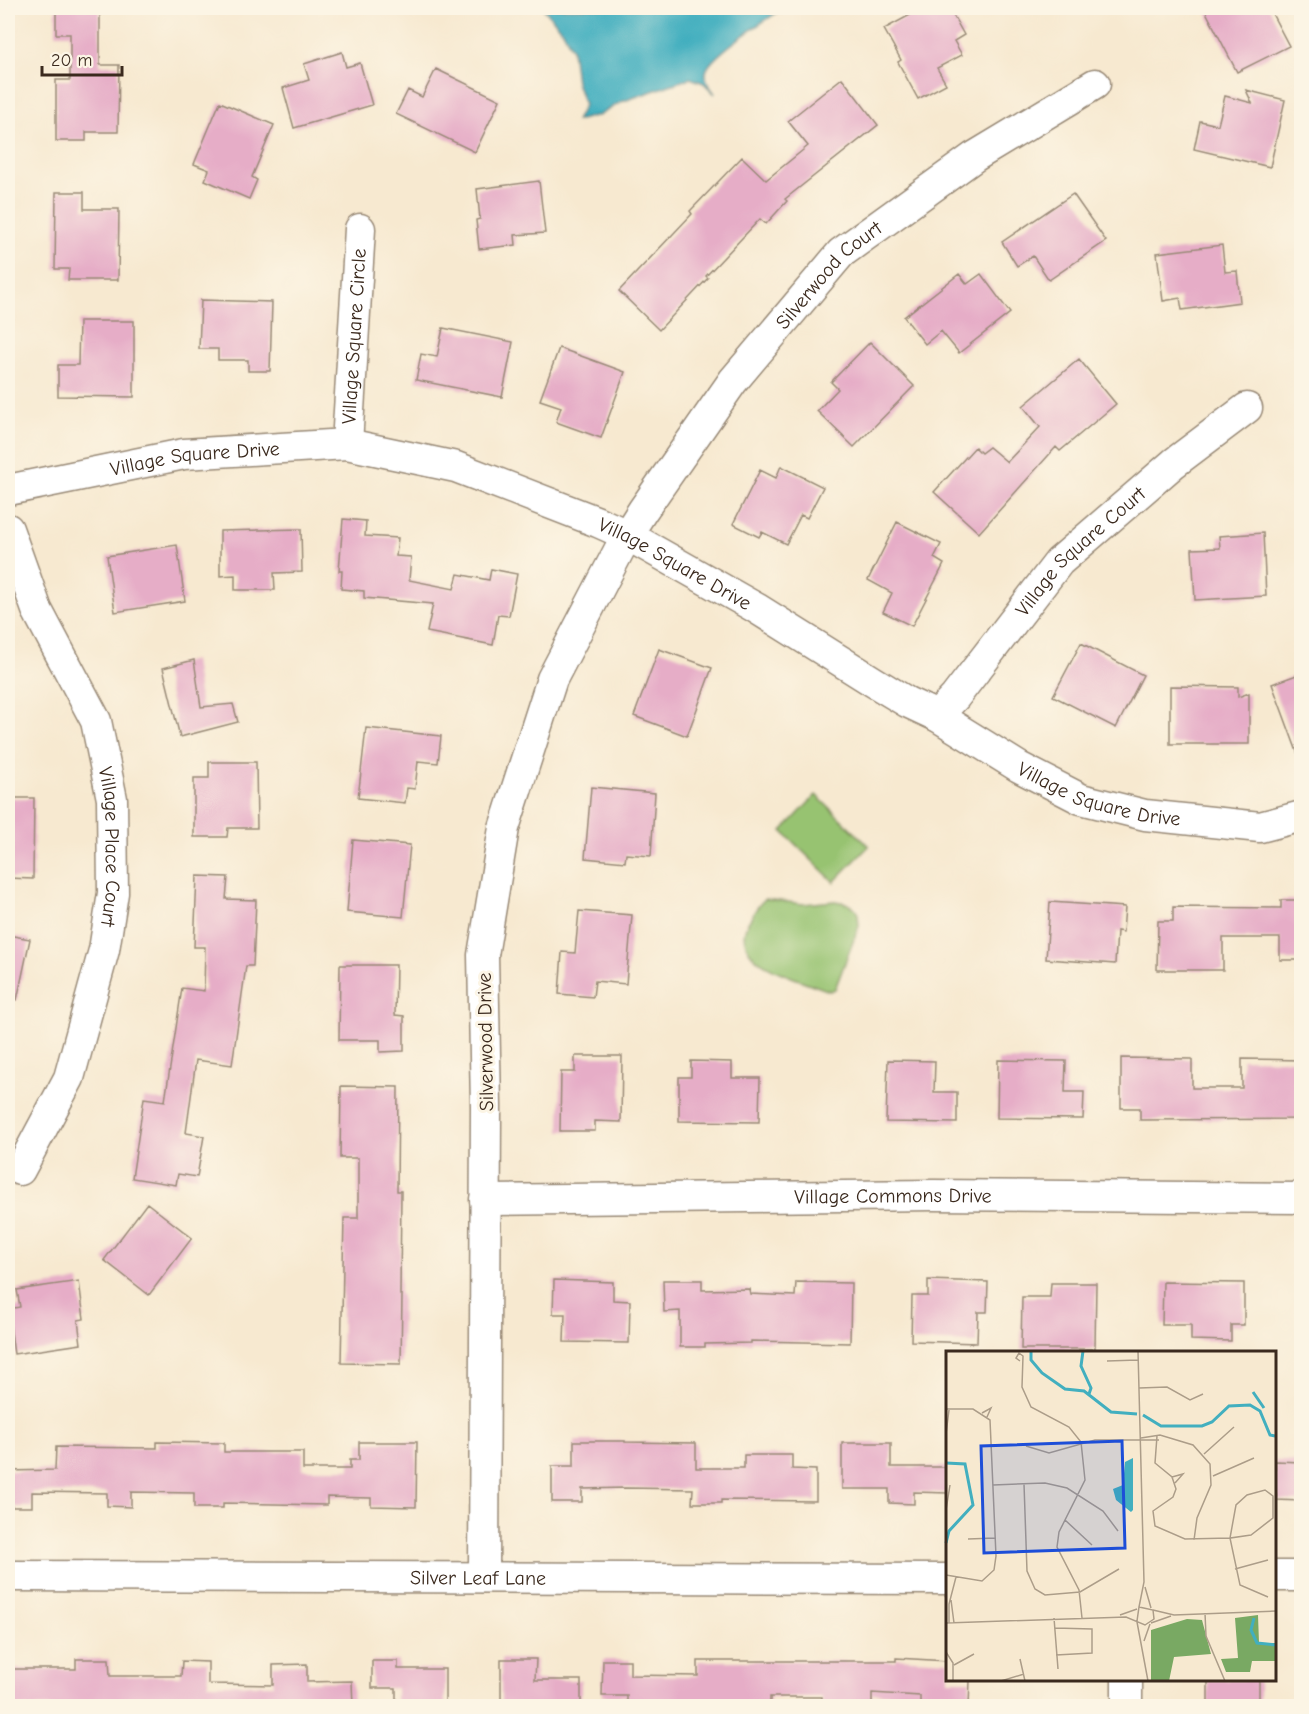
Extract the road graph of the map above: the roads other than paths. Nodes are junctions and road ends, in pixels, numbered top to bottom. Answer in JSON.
{"nodes":[{"id":1,"x":1095,"y":84,"type":"dead end"},
{"id":2,"x":360,"y":229,"type":"dead end"},
{"id":3,"x":1247,"y":408,"type":"dead end"},
{"id":4,"x":347,"y":444,"type":"junction"},
{"id":5,"x":8,"y":490,"type":"edge"},
{"id":6,"x":8,"y":529,"type":"edge"},
{"id":7,"x":627,"y":535,"type":"junction"},
{"id":8,"x":937,"y":716,"type":"junction"},
{"id":9,"x":1302,"y":816,"type":"edge"},
{"id":10,"x":21,"y":1170,"type":"dead end"},
{"id":11,"x":1302,"y":1198,"type":"edge"},
{"id":12,"x":485,"y":1200,"type":"junction"},
{"id":13,"x":8,"y":1576,"type":"edge"},
{"id":14,"x":1276,"y":1576,"type":"edge"},
{"id":15,"x":1302,"y":1576,"type":"edge"},
{"id":16,"x":484,"y":1577,"type":"junction"},
{"id":17,"x":946,"y":1579,"type":"edge"},
{"id":18,"x":1127,"y":1681,"type":"edge"},
{"id":19,"x":1127,"y":1707,"type":"edge"}],
"edges":[{"from":1,"to":7,"type":"street","name":"Silverwood Court"},
{"from":2,"to":4,"type":"street","name":"Village Square Circle"},
{"from":3,"to":8,"type":"street","name":"Village Square Court"},
{"from":4,"to":5,"type":"street","name":"Village Square Drive"},
{"from":4,"to":7,"type":"street","name":"Village Square Drive"},
{"from":6,"to":10,"type":"street","name":"Village Place Court"},
{"from":7,"to":8,"type":"street","name":"Village Square Drive"},
{"from":7,"to":12,"type":"street","name":"Silverwood Drive"},
{"from":8,"to":9,"type":"street","name":"Village Square Drive"},
{"from":11,"to":12,"type":"street","name":"Village Commons Drive"},
{"from":12,"to":16,"type":"street","name":"Silverwood Drive"},
{"from":13,"to":16,"type":"street","name":"Silver Leaf Lane"},
{"from":14,"to":15,"type":"street"},
{"from":16,"to":17,"type":"street","name":"Silver Leaf Lane"},
{"from":18,"to":19,"type":"street"}]}
